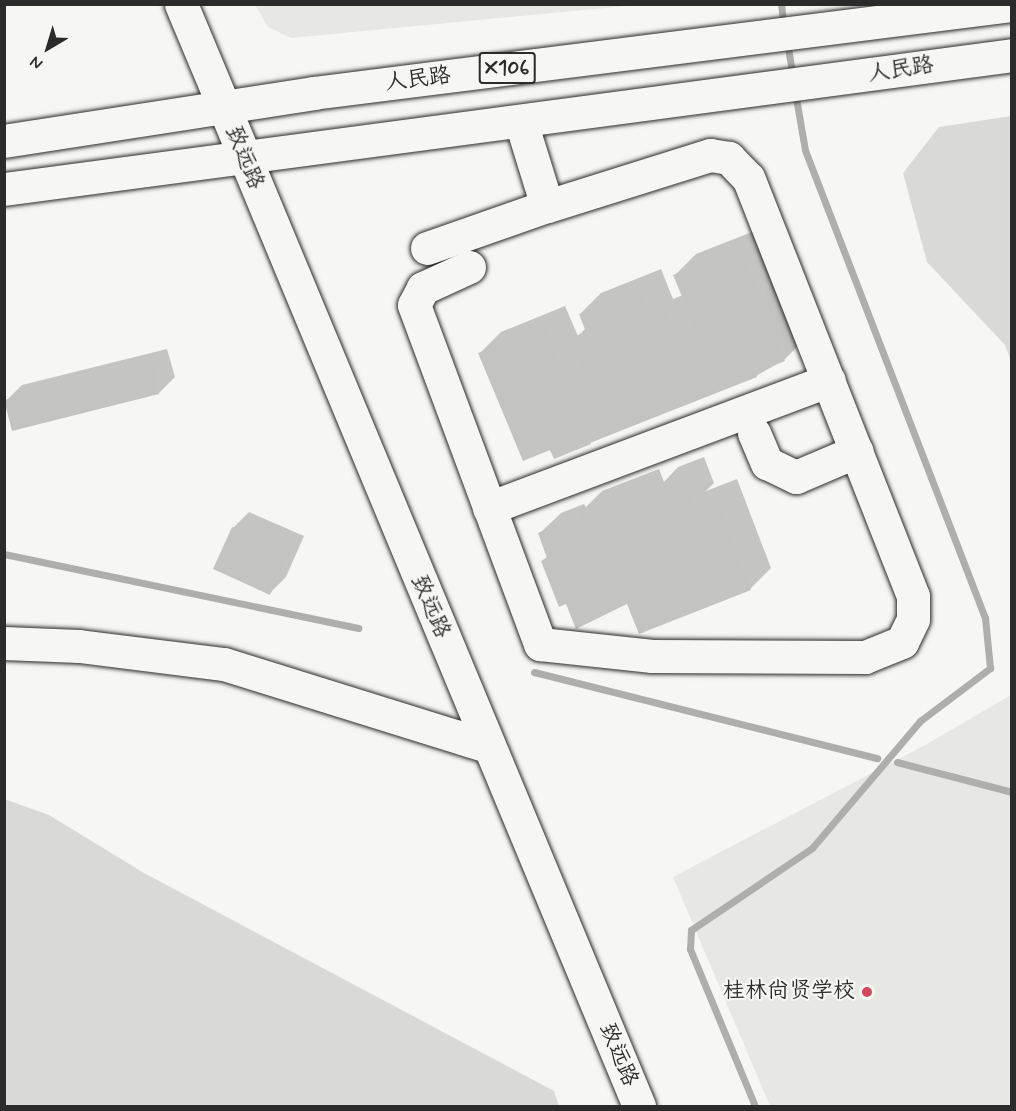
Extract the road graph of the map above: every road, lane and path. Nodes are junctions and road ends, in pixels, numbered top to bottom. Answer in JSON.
{"nodes":[{"id":1,"x":181,"y":4,"type":"edge"},
{"id":2,"x":1011,"y":5,"type":"edge"},
{"id":3,"x":1011,"y":55,"type":"edge"},
{"id":4,"x":224,"y":107,"type":"junction"},
{"id":5,"x":521,"y":122,"type":"junction"},
{"id":6,"x":4,"y":141,"type":"edge"},
{"id":7,"x":244,"y":158,"type":"junction"},
{"id":8,"x":4,"y":189,"type":"edge"},
{"id":9,"x":547,"y":206,"type":"junction"},
{"id":10,"x":427,"y":248,"type":"dead end"},
{"id":11,"x":469,"y":267,"type":"dead end"},
{"id":12,"x":829,"y":380,"type":"junction"},
{"id":13,"x":754,"y":433,"type":"dead end"},
{"id":14,"x":857,"y":451,"type":"junction"},
{"id":15,"x":489,"y":508,"type":"junction"},
{"id":16,"x":4,"y":643,"type":"edge"},
{"id":17,"x":488,"y":746,"type":"junction"},
{"id":18,"x":639,"y":1107,"type":"edge"}],
"edges":[{"from":1,"to":4,"type":"main road","name":"致远路"},
{"from":2,"to":4,"type":"main road","name":"人民路","number":"X106"},
{"from":3,"to":5,"type":"main road","name":"人民路","number":"X106"},
{"from":4,"to":6,"type":"main road","name":"人民路","number":"X106"},
{"from":4,"to":7,"type":"main road","name":"致远路"},
{"from":5,"to":7,"type":"main road","name":"人民路","number":"X106"},
{"from":5,"to":9,"type":"main road"},
{"from":7,"to":8,"type":"main road","name":"人民路","number":"X106"},
{"from":7,"to":17,"type":"main road","name":"致远路"},
{"from":9,"to":10,"type":"main road"},
{"from":9,"to":12,"type":"main road"},
{"from":11,"to":15,"type":"main road"},
{"from":12,"to":14,"type":"main road"},
{"from":12,"to":15,"type":"main road"},
{"from":13,"to":14,"type":"main road"},
{"from":14,"to":15,"type":"main road"},
{"from":16,"to":17,"type":"main road"},
{"from":17,"to":18,"type":"main road","name":"致远路"}]}
